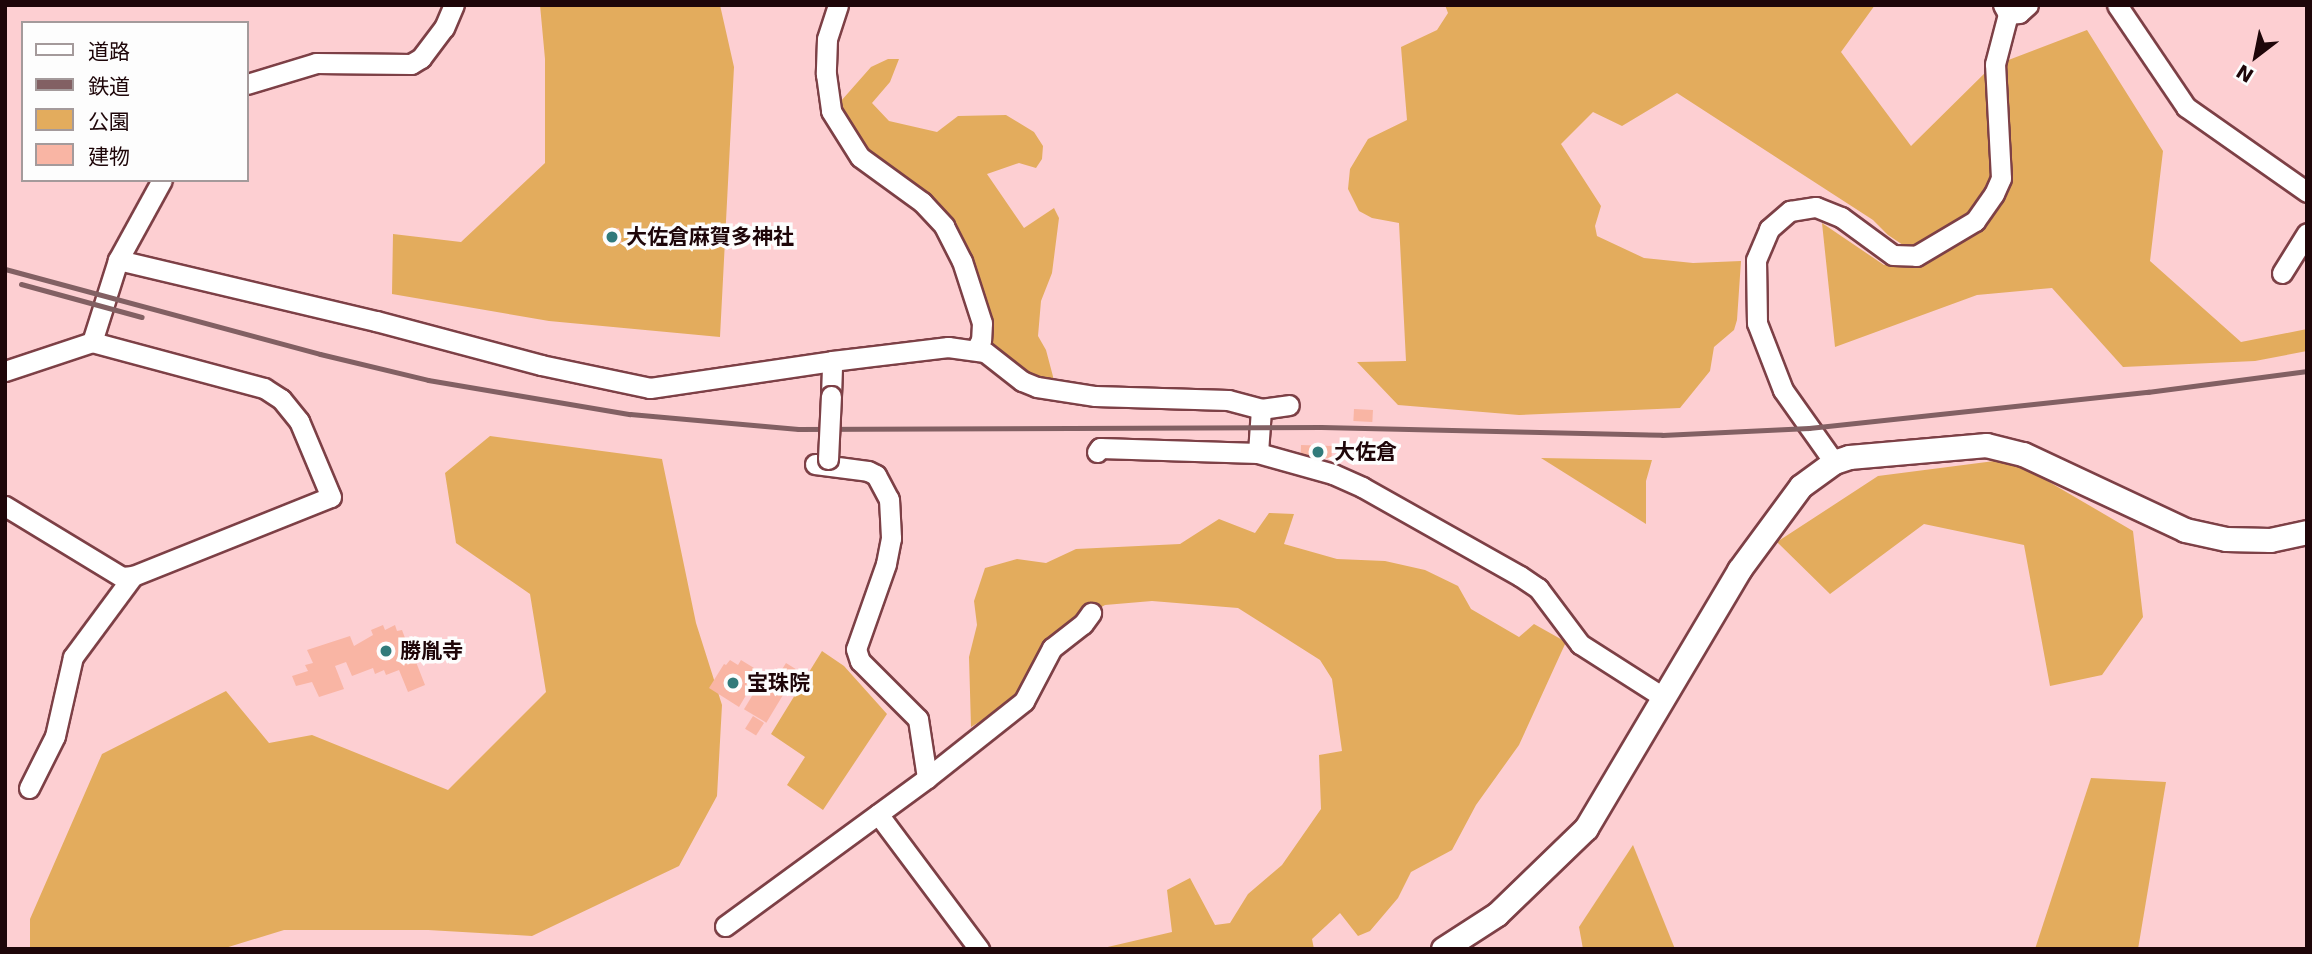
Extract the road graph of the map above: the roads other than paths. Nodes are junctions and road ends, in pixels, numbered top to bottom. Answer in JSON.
{"nodes":[{"id":1,"x":454,"y":5,"type":"edge"},
{"id":2,"x":838,"y":5,"type":"edge"},
{"id":3,"x":2028,"y":5,"type":"edge"},
{"id":4,"x":2117,"y":5,"type":"edge"},
{"id":5,"x":2005,"y":10,"type":"edge"},
{"id":6,"x":248,"y":84,"type":"edge"},
{"id":7,"x":161,"y":182,"type":"edge"},
{"id":8,"x":2307,"y":192,"type":"edge"},
{"id":9,"x":2307,"y":233,"type":"edge"},
{"id":10,"x":118,"y":260,"type":"junction"},
{"id":11,"x":2282,"y":273,"type":"dead end"},
{"id":12,"x":92,"y":342,"type":"junction"},
{"id":13,"x":976,"y":349,"type":"junction"},
{"id":14,"x":832,"y":360,"type":"junction"},
{"id":15,"x":5,"y":371,"type":"edge"},
{"id":16,"x":1289,"y":405,"type":"dead end"},
{"id":17,"x":1261,"y":409,"type":"junction"},
{"id":18,"x":1097,"y":452,"type":"dead end"},
{"id":19,"x":1258,"y":453,"type":"junction"},
{"id":20,"x":1834,"y":462,"type":"junction"},
{"id":21,"x":5,"y":506,"type":"edge"},
{"id":22,"x":2307,"y":532,"type":"edge"},
{"id":23,"x":133,"y":576,"type":"junction"},
{"id":24,"x":1091,"y":613,"type":"dead end"},
{"id":25,"x":1663,"y":697,"type":"junction"},
{"id":26,"x":927,"y":778,"type":"junction"},
{"id":27,"x":29,"y":788,"type":"dead end"},
{"id":28,"x":878,"y":814,"type":"junction"},
{"id":29,"x":725,"y":926,"type":"dead end"},
{"id":30,"x":979,"y":949,"type":"edge"},
{"id":31,"x":1443,"y":949,"type":"edge"}],
"edges":[{"from":1,"to":6,"type":"street"},
{"from":2,"to":13,"type":"street"},
{"from":3,"to":5,"type":"street"},
{"from":4,"to":8,"type":"street"},
{"from":5,"to":20,"type":"street"},
{"from":7,"to":10,"type":"street"},
{"from":9,"to":11,"type":"street"},
{"from":10,"to":12,"type":"street"},
{"from":10,"to":14,"type":"street"},
{"from":12,"to":15,"type":"street"},
{"from":12,"to":23,"type":"street"},
{"from":13,"to":14,"type":"street"},
{"from":13,"to":17,"type":"street"},
{"from":14,"to":26,"type":"street","bridge":true},
{"from":16,"to":17,"type":"street"},
{"from":17,"to":19,"type":"street"},
{"from":18,"to":19,"type":"street"},
{"from":19,"to":25,"type":"street"},
{"from":20,"to":22,"type":"street"},
{"from":20,"to":25,"type":"street"},
{"from":21,"to":23,"type":"street"},
{"from":23,"to":27,"type":"street"},
{"from":24,"to":26,"type":"street"},
{"from":25,"to":31,"type":"street"},
{"from":26,"to":28,"type":"street"},
{"from":28,"to":29,"type":"street"},
{"from":28,"to":30,"type":"street"}]}
